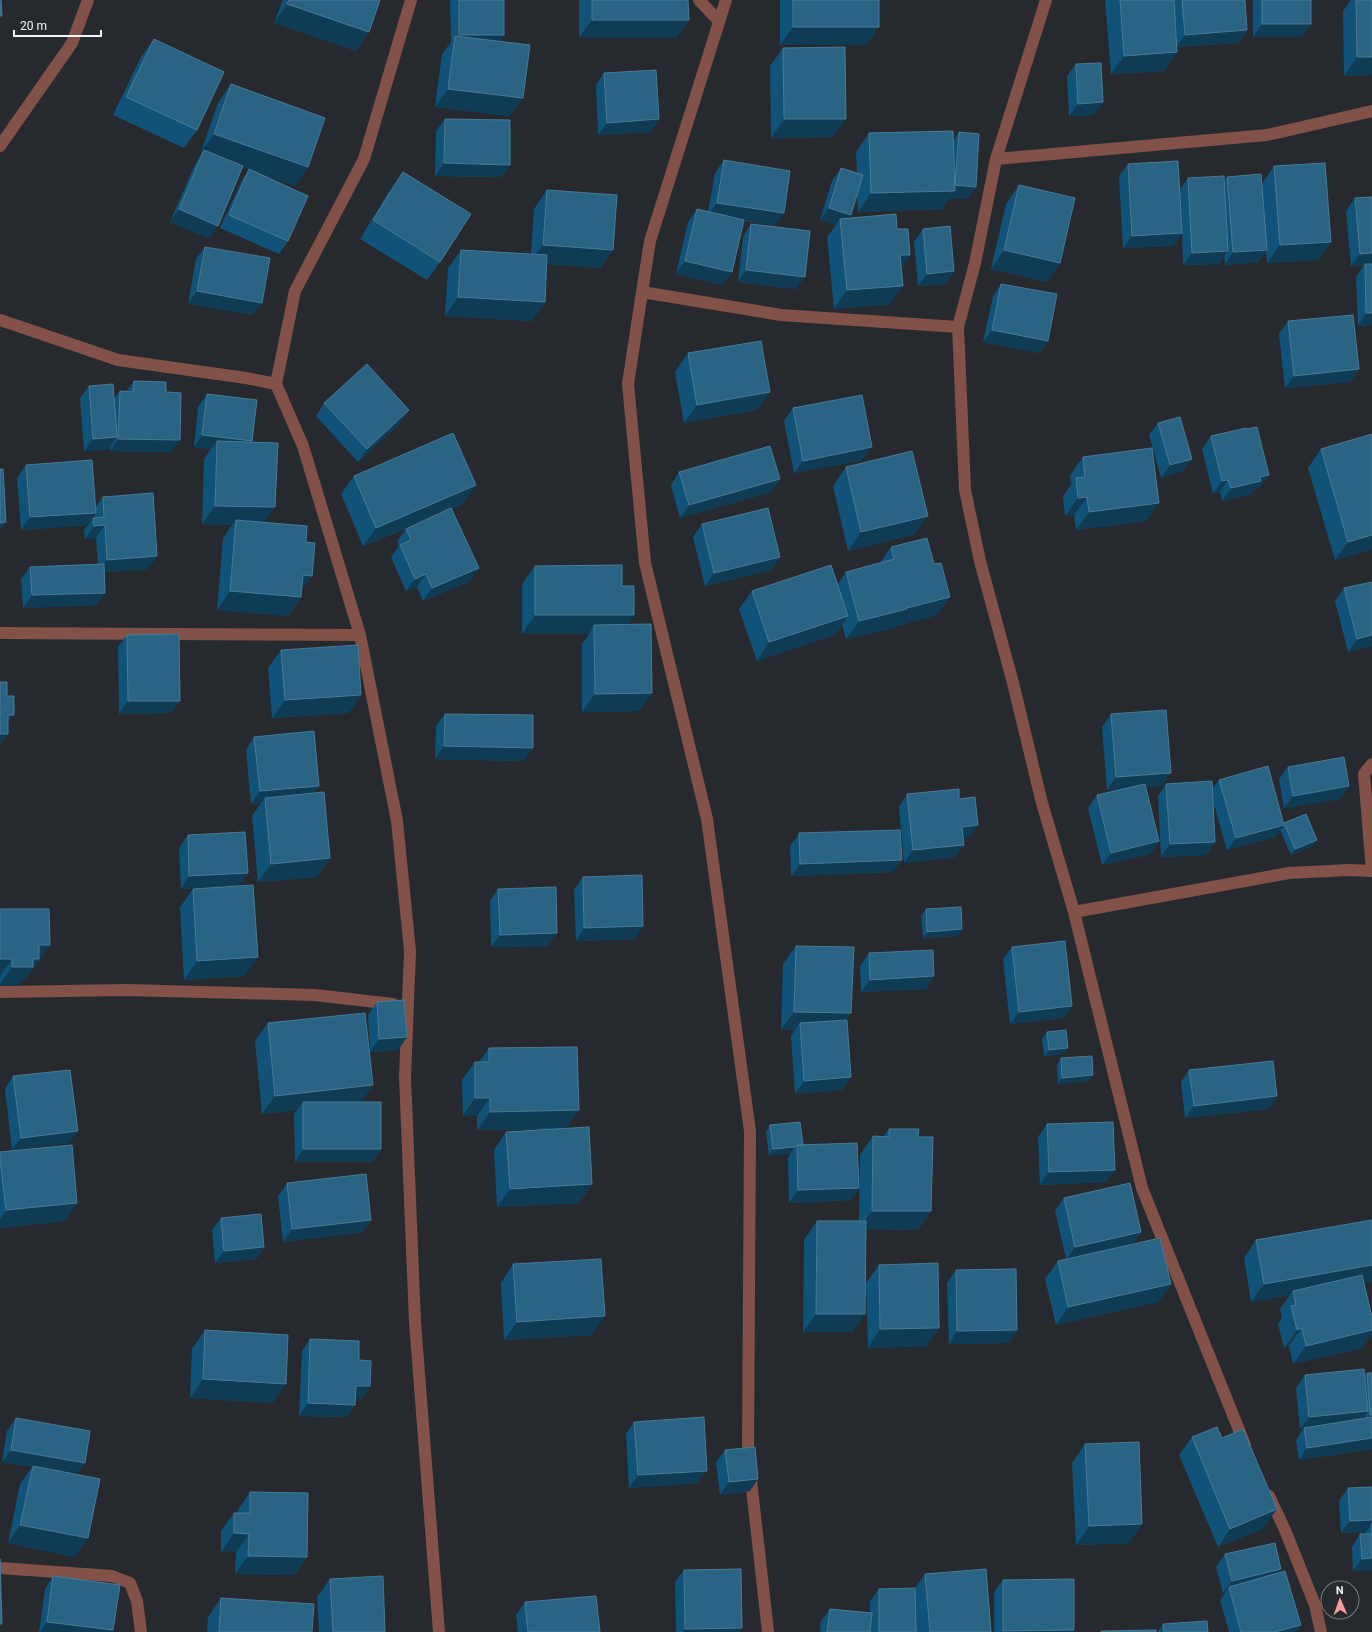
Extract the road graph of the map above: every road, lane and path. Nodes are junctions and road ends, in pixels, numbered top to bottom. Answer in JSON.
{"nodes":[{"id":1,"x":88,"y":0,"type":"edge"},
{"id":2,"x":411,"y":0,"type":"edge"},
{"id":3,"x":700,"y":0,"type":"edge"},
{"id":4,"x":726,"y":0,"type":"edge"},
{"id":5,"x":1046,"y":0,"type":"edge"},
{"id":6,"x":719,"y":21,"type":"junction"},
{"id":7,"x":1372,"y":111,"type":"edge"},
{"id":8,"x":0,"y":146,"type":"edge"},
{"id":9,"x":996,"y":159,"type":"junction"},
{"id":10,"x":642,"y":292,"type":"junction"},
{"id":11,"x":0,"y":320,"type":"edge"},
{"id":12,"x":958,"y":327,"type":"junction"},
{"id":13,"x":276,"y":384,"type":"junction"},
{"id":14,"x":0,"y":633,"type":"edge"},
{"id":15,"x":360,"y":635,"type":"junction"},
{"id":16,"x":1372,"y":764,"type":"edge"},
{"id":17,"x":1372,"y":871,"type":"edge"},
{"id":18,"x":1074,"y":912,"type":"junction"},
{"id":19,"x":0,"y":992,"type":"edge"},
{"id":20,"x":406,"y":1006,"type":"junction"},
{"id":21,"x":1249,"y":1454,"type":"edge"},
{"id":22,"x":1265,"y":1489,"type":"edge"},
{"id":23,"x":0,"y":1568,"type":"edge"},
{"id":24,"x":141,"y":1632,"type":"edge"},
{"id":25,"x":439,"y":1632,"type":"edge"},
{"id":26,"x":768,"y":1632,"type":"edge"},
{"id":27,"x":1321,"y":1632,"type":"edge"}],
"edges":[{"from":1,"to":8,"type":"street"},
{"from":2,"to":13,"type":"street"},
{"from":3,"to":6,"type":"street"},
{"from":4,"to":6,"type":"street"},
{"from":5,"to":9,"type":"street"},
{"from":6,"to":10,"type":"street"},
{"from":7,"to":9,"type":"street"},
{"from":9,"to":12,"type":"street"},
{"from":10,"to":12,"type":"street"},
{"from":10,"to":26,"type":"street"},
{"from":11,"to":13,"type":"street"},
{"from":12,"to":18,"type":"street"},
{"from":13,"to":15,"type":"street"},
{"from":14,"to":15,"type":"street"},
{"from":15,"to":20,"type":"street"},
{"from":16,"to":17,"type":"street"},
{"from":17,"to":18,"type":"street"},
{"from":18,"to":21,"type":"street"},
{"from":19,"to":20,"type":"street"},
{"from":20,"to":25,"type":"street"},
{"from":22,"to":27,"type":"street"},
{"from":23,"to":24,"type":"street"}]}
